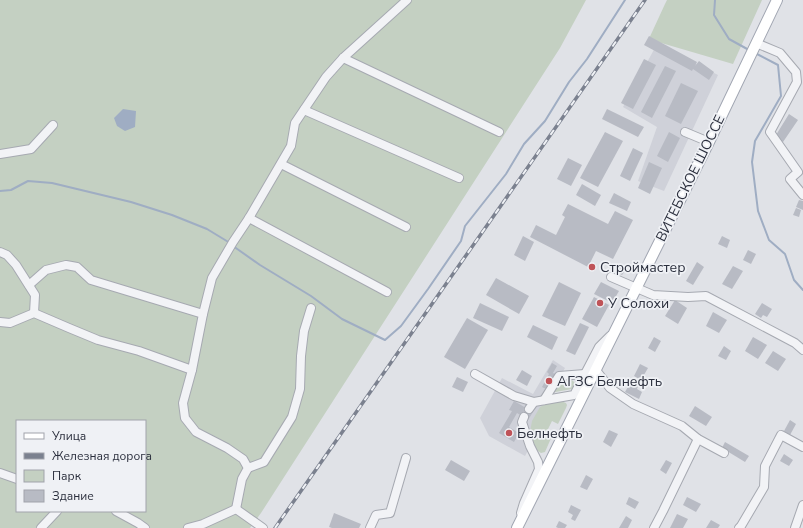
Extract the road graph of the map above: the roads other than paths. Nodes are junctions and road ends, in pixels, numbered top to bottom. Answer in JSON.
{"nodes":[{"id":1,"x":407,"y":0,"type":"edge"},
{"id":2,"x":777,"y":0,"type":"edge"},
{"id":3,"x":756,"y":43,"type":"junction"},
{"id":4,"x":343,"y":58,"type":"junction"},
{"id":5,"x":304,"y":110,"type":"junction"},
{"id":6,"x":53,"y":126,"type":"dead end"},
{"id":7,"x":499,"y":132,"type":"dead end"},
{"id":8,"x":685,"y":132,"type":"dead end"},
{"id":9,"x":709,"y":142,"type":"junction"},
{"id":10,"x":0,"y":154,"type":"edge"},
{"id":11,"x":281,"y":164,"type":"junction"},
{"id":12,"x":459,"y":178,"type":"dead end"},
{"id":13,"x":803,"y":195,"type":"edge"},
{"id":14,"x":249,"y":218,"type":"junction"},
{"id":15,"x":406,"y":227,"type":"dead end"},
{"id":16,"x":0,"y":252,"type":"edge"},
{"id":17,"x":611,"y":277,"type":"dead end"},
{"id":18,"x":29,"y":285,"type":"junction"},
{"id":19,"x":636,"y":287,"type":"junction"},
{"id":20,"x":387,"y":292,"type":"dead end"},
{"id":21,"x":311,"y":308,"type":"dead end"},
{"id":22,"x":34,"y":313,"type":"junction"},
{"id":23,"x":203,"y":314,"type":"junction"},
{"id":24,"x":0,"y":322,"type":"edge"},
{"id":25,"x":612,"y":334,"type":"junction"},
{"id":26,"x":803,"y":350,"type":"edge"},
{"id":27,"x":192,"y":370,"type":"junction"},
{"id":28,"x":595,"y":370,"type":"junction"},
{"id":29,"x":475,"y":374,"type":"dead end"},
{"id":30,"x":585,"y":374,"type":"junction"},
{"id":31,"x":544,"y":400,"type":"junction"},
{"id":32,"x":534,"y":402,"type":"junction"},
{"id":33,"x":529,"y":410,"type":"dead end"},
{"id":34,"x":524,"y":417,"type":"dead end"},
{"id":35,"x":698,"y":438,"type":"junction"},
{"id":36,"x":803,"y":447,"type":"edge"},
{"id":37,"x":724,"y":453,"type":"dead end"},
{"id":38,"x":406,"y":458,"type":"dead end"},
{"id":39,"x":248,"y":468,"type":"junction"},
{"id":40,"x":3,"y":475,"type":"edge"},
{"id":41,"x":16,"y":479,"type":"edge"},
{"id":42,"x":0,"y":483,"type":"edge"},
{"id":43,"x":803,"y":505,"type":"edge"},
{"id":44,"x":236,"y":509,"type":"junction"},
{"id":45,"x":56,"y":512,"type":"edge"},
{"id":46,"x":118,"y":512,"type":"edge"},
{"id":47,"x":518,"y":526,"type":"edge"},
{"id":48,"x":41,"y":528,"type":"edge"},
{"id":49,"x":145,"y":528,"type":"edge"},
{"id":50,"x":188,"y":528,"type":"edge"},
{"id":51,"x":263,"y":528,"type":"edge"},
{"id":52,"x":370,"y":528,"type":"edge"},
{"id":53,"x":654,"y":528,"type":"edge"},
{"id":54,"x":739,"y":528,"type":"edge"},
{"id":55,"x":795,"y":528,"type":"edge"}],
"edges":[{"from":1,"to":4,"type":"street"},
{"from":2,"to":3,"type":"main road","name":"ВИТЕБСКОЕ ШОССЕ"},
{"from":3,"to":9,"type":"main road","name":"ВИТЕБСКОЕ ШОССЕ"},
{"from":3,"to":13,"type":"street"},
{"from":4,"to":5,"type":"street"},
{"from":4,"to":7,"type":"street"},
{"from":5,"to":11,"type":"street"},
{"from":5,"to":12,"type":"street"},
{"from":6,"to":10,"type":"street"},
{"from":8,"to":9,"type":"street"},
{"from":9,"to":19,"type":"main road","name":"ВИТЕБСКОЕ ШОССЕ"},
{"from":11,"to":14,"type":"street"},
{"from":11,"to":15,"type":"street"},
{"from":14,"to":20,"type":"street"},
{"from":14,"to":23,"type":"street"},
{"from":16,"to":18,"type":"street"},
{"from":17,"to":19,"type":"street"},
{"from":18,"to":22,"type":"street"},
{"from":18,"to":23,"type":"street"},
{"from":19,"to":25,"type":"main road","name":"ВИТЕБСКОЕ ШОССЕ"},
{"from":19,"to":26,"type":"street"},
{"from":21,"to":39,"type":"street"},
{"from":22,"to":24,"type":"street"},
{"from":22,"to":27,"type":"street"},
{"from":23,"to":27,"type":"street"},
{"from":25,"to":28,"type":"main road","name":"ВИТЕБСКОЕ ШОССЕ"},
{"from":25,"to":30,"type":"street"},
{"from":27,"to":39,"type":"street"},
{"from":28,"to":35,"type":"street"},
{"from":28,"to":47,"type":"main road","name":"ВИТЕБСКОЕ ШОССЕ"},
{"from":29,"to":32,"type":"street"},
{"from":30,"to":31,"type":"street"},
{"from":30,"to":31,"type":"street"},
{"from":31,"to":32,"type":"street"},
{"from":32,"to":33,"type":"street"},
{"from":34,"to":47,"type":"street"},
{"from":35,"to":37,"type":"street"},
{"from":35,"to":53,"type":"street"},
{"from":36,"to":54,"type":"street"},
{"from":38,"to":52,"type":"street"},
{"from":39,"to":44,"type":"street"},
{"from":40,"to":41,"type":"street"},
{"from":40,"to":42,"type":"street"},
{"from":43,"to":55,"type":"street"},
{"from":44,"to":50,"type":"street"},
{"from":44,"to":51,"type":"street"},
{"from":45,"to":48,"type":"street"},
{"from":46,"to":49,"type":"street"}]}
